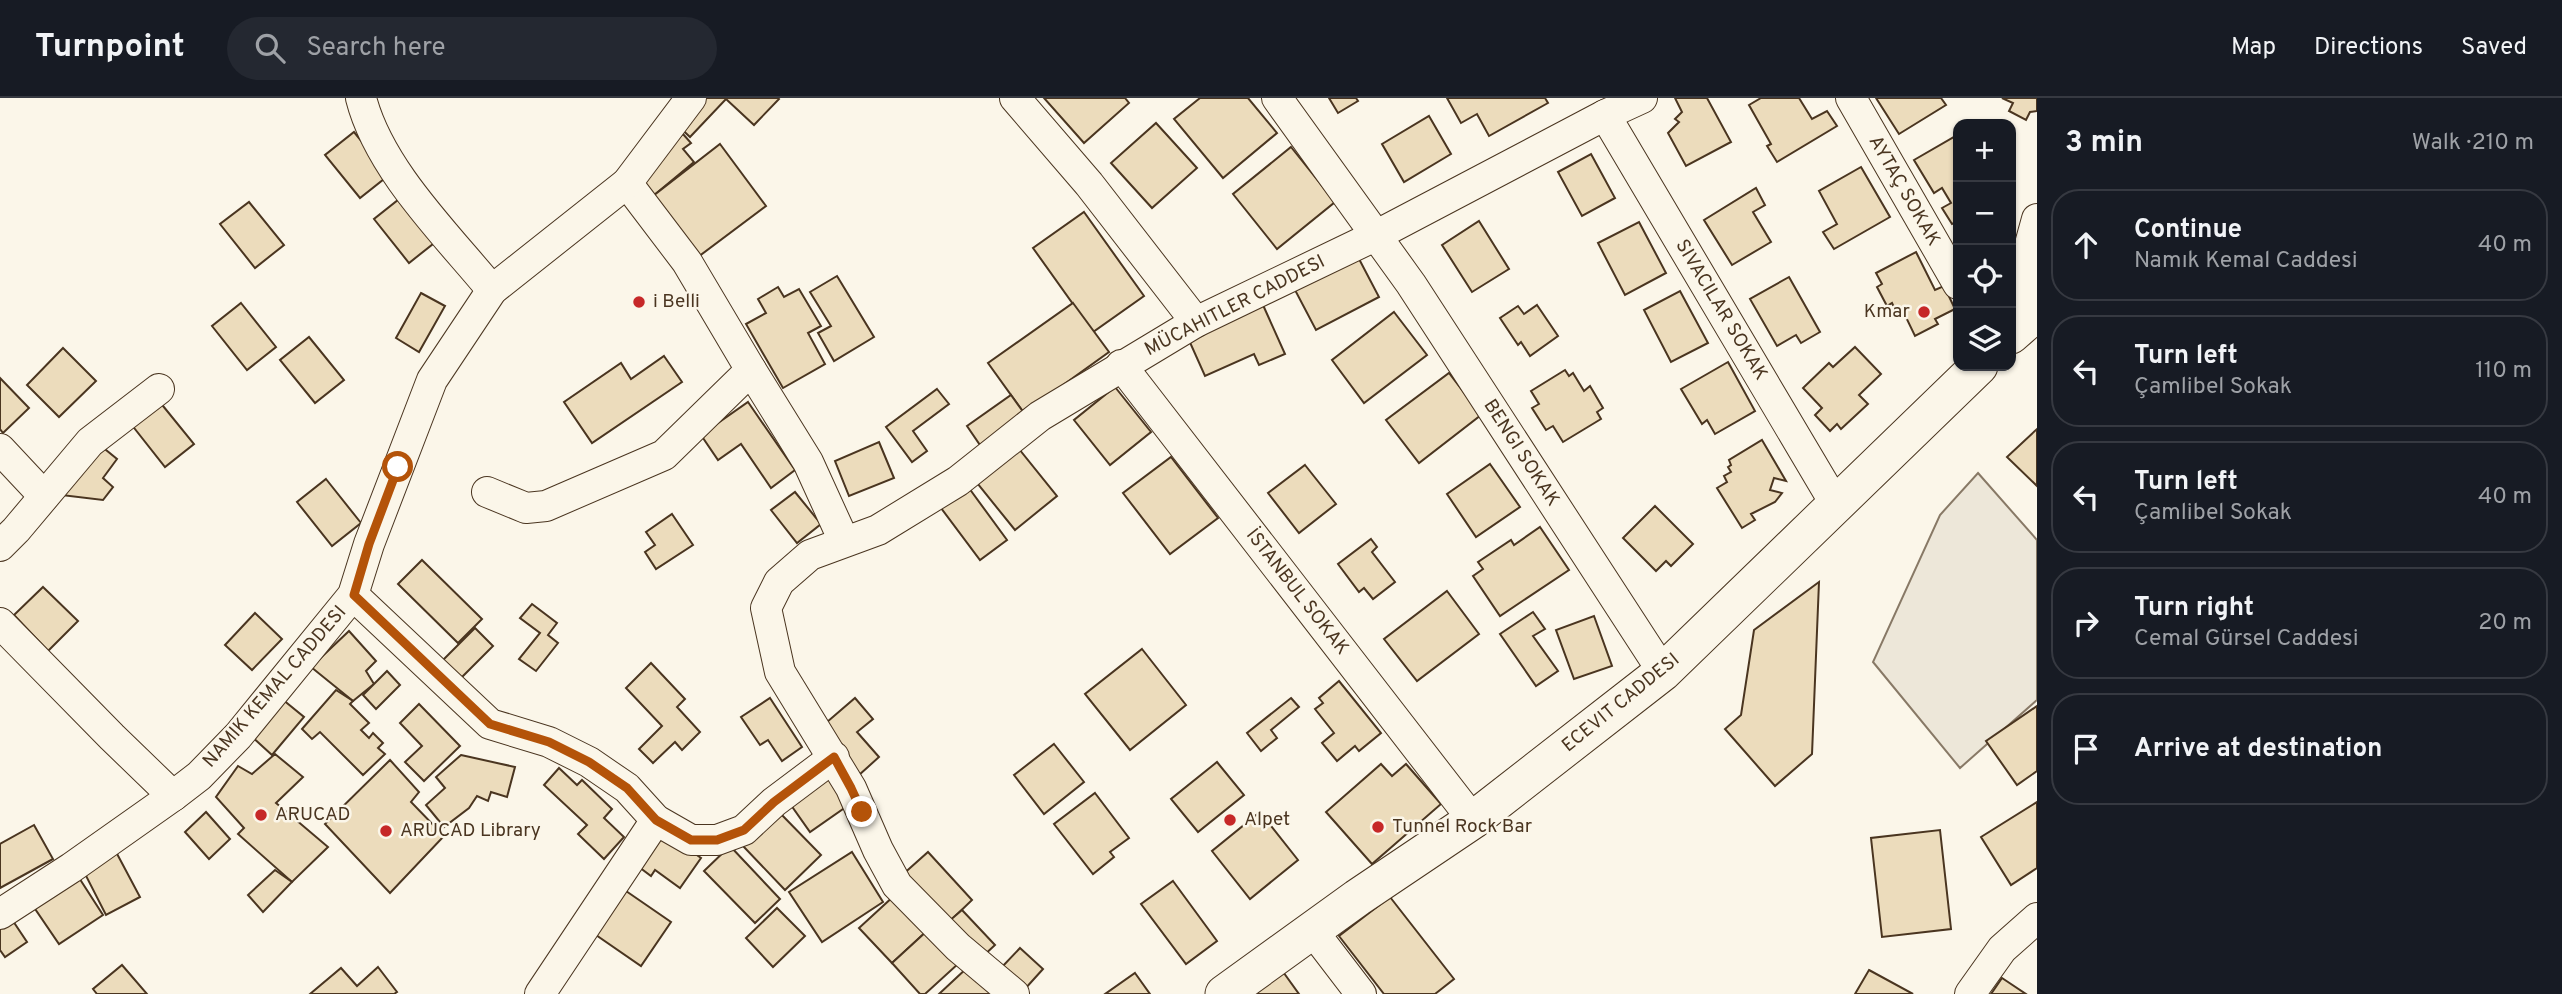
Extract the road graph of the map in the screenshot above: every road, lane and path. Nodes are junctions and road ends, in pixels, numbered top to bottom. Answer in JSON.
{"nodes":[{"id":1,"x":361,"y":98,"type":"edge"},
{"id":2,"x":691,"y":98,"type":"edge"},
{"id":3,"x":1015,"y":98,"type":"edge"},
{"id":4,"x":1277,"y":98,"type":"edge"},
{"id":5,"x":1642,"y":98,"type":"edge"},
{"id":6,"x":1851,"y":98,"type":"edge"},
{"id":7,"x":1605,"y":115,"type":"junction"},
{"id":8,"x":627,"y":183,"type":"junction"},
{"id":9,"x":2037,"y":219,"type":"edge"},
{"id":10,"x":1377,"y":235,"type":"junction"},
{"id":11,"x":1953,"y":275,"type":"edge"},
{"id":12,"x":492,"y":290,"type":"junction"},
{"id":13,"x":1196,"y":322,"type":"junction"},
{"id":14,"x":2026,"y":322,"type":"edge"},
{"id":15,"x":1121,"y":365,"type":"junction"},
{"id":16,"x":751,"y":370,"type":"junction"},
{"id":17,"x":1974,"y":371,"type":"edge"},
{"id":18,"x":159,"y":388,"type":"dead end"},
{"id":19,"x":0,"y":449,"type":"edge"},
{"id":20,"x":487,"y":492,"type":"dead end"},
{"id":21,"x":44,"y":496,"type":"junction"},
{"id":22,"x":1836,"y":505,"type":"junction"},
{"id":23,"x":844,"y":541,"type":"junction"},
{"id":24,"x":0,"y":545,"type":"edge"},
{"id":25,"x":354,"y":595,"type":"junction"},
{"id":26,"x":0,"y":623,"type":"edge"},
{"id":27,"x":1663,"y":671,"type":"junction"},
{"id":28,"x":834,"y":757,"type":"junction"},
{"id":29,"x":173,"y":796,"type":"junction"},
{"id":30,"x":656,"y":820,"type":"junction"},
{"id":31,"x":1472,"y":820,"type":"junction"},
{"id":32,"x":0,"y":914,"type":"edge"},
{"id":33,"x":2037,"y":918,"type":"edge"},
{"id":34,"x":1312,"y":930,"type":"junction"},
{"id":35,"x":540,"y":994,"type":"edge"},
{"id":36,"x":1014,"y":994,"type":"edge"},
{"id":37,"x":1224,"y":994,"type":"edge"},
{"id":38,"x":1361,"y":994,"type":"edge"},
{"id":39,"x":1970,"y":994,"type":"edge"}],
"edges":[{"from":1,"to":12,"type":"street"},
{"from":2,"to":8,"type":"street"},
{"from":3,"to":13,"type":"street"},
{"from":4,"to":10,"type":"street","name":"BENGI SOKAK"},
{"from":5,"to":7,"type":"street","name":"MÜCAHITLER CADDESI"},
{"from":6,"to":11,"type":"street","name":"AYTAÇ SOKAK"},
{"from":7,"to":10,"type":"street","name":"MÜCAHITLER CADDESI"},
{"from":7,"to":22,"type":"street"},
{"from":8,"to":12,"type":"street"},
{"from":8,"to":16,"type":"street"},
{"from":9,"to":14,"type":"street"},
{"from":10,"to":13,"type":"street","name":"MÜCAHITLER CADDESI"},
{"from":10,"to":27,"type":"street","name":"BENGI SOKAK"},
{"from":12,"to":25,"type":"street"},
{"from":13,"to":15,"type":"street","name":"MÜCAHITLER CADDESI"},
{"from":15,"to":23,"type":"street","name":"MÜCAHITLER CADDESI"},
{"from":15,"to":31,"type":"street","name":"İSTANBUL SOKAK"},
{"from":16,"to":20,"type":"street"},
{"from":16,"to":23,"type":"street"},
{"from":17,"to":22,"type":"main road","name":"ECEVIT CADDESI"},
{"from":18,"to":21,"type":"street"},
{"from":19,"to":21,"type":"street"},
{"from":21,"to":24,"type":"street"},
{"from":22,"to":27,"type":"main road","name":"ECEVIT CADDESI"},
{"from":23,"to":28,"type":"street","name":"MÜCAHITLER CADDESI"},
{"from":25,"to":29,"type":"street"},
{"from":25,"to":30,"type":"street"},
{"from":26,"to":29,"type":"street"},
{"from":27,"to":31,"type":"main road","name":"ECEVIT CADDESI"},
{"from":28,"to":30,"type":"street"},
{"from":28,"to":36,"type":"street","name":"MÜCAHITLER CADDESI"},
{"from":29,"to":32,"type":"street"},
{"from":30,"to":35,"type":"street"},
{"from":31,"to":34,"type":"main road","name":"ECEVIT CADDESI"},
{"from":33,"to":39,"type":"street"},
{"from":34,"to":37,"type":"main road","name":"ECEVIT CADDESI"},
{"from":34,"to":38,"type":"street"}]}
